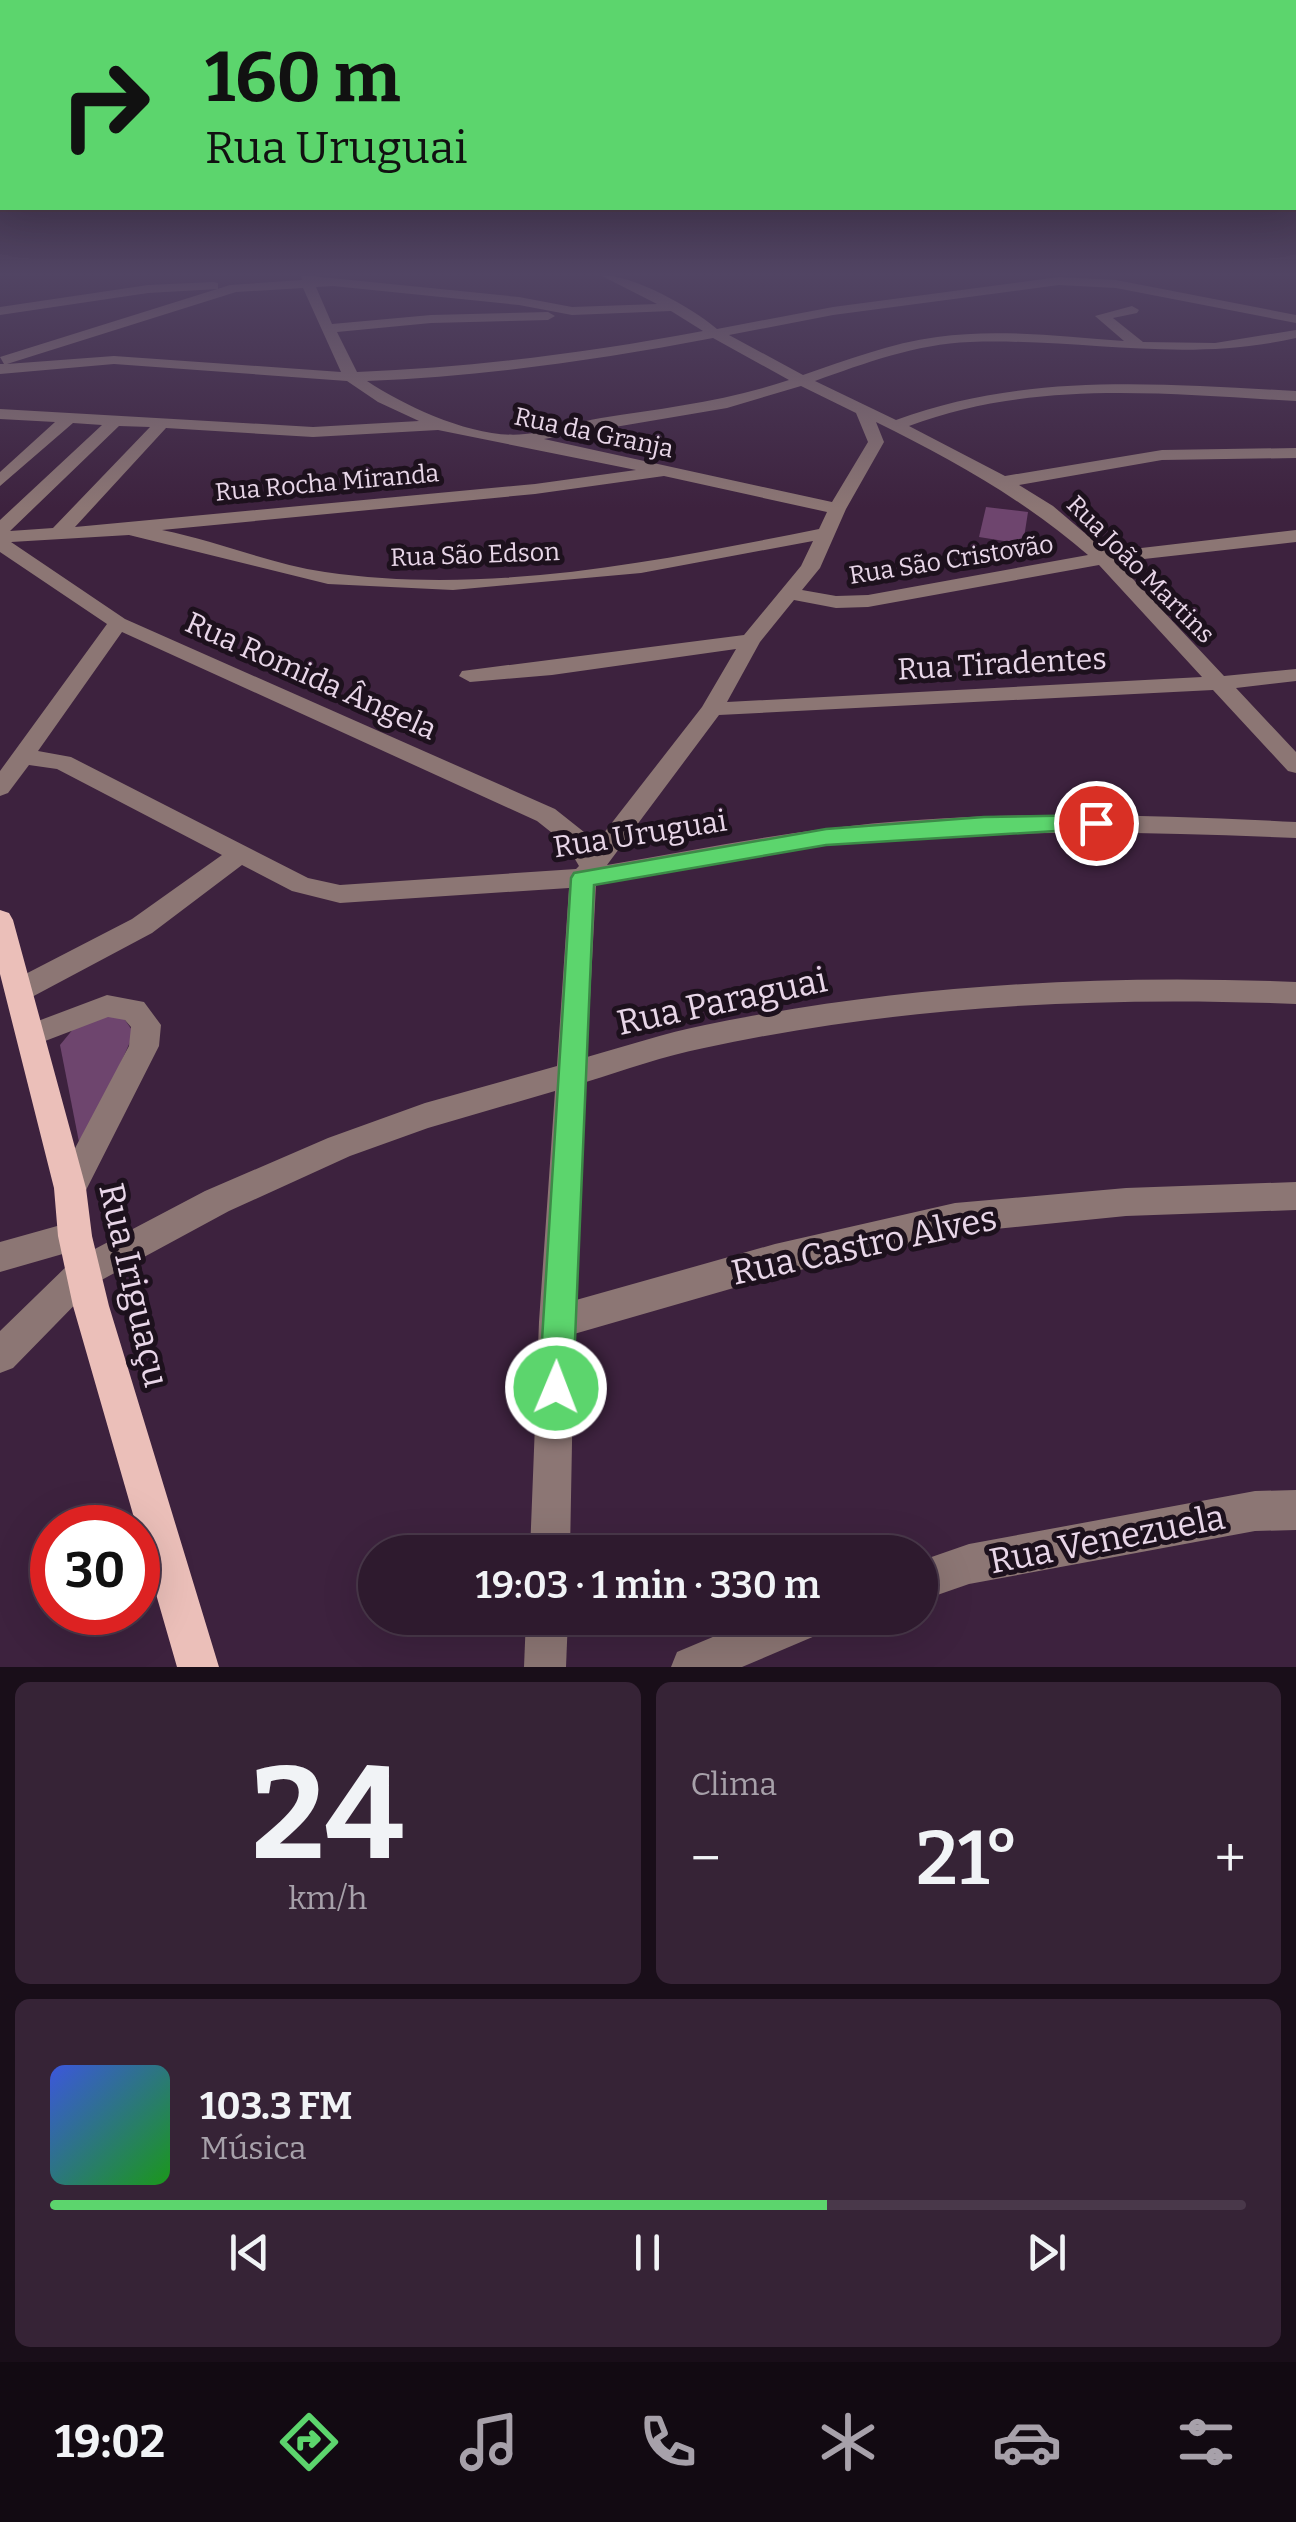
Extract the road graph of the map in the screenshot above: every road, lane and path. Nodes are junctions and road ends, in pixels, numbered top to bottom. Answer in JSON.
{"nodes":[{"id":1,"x":27,"y":353,"type":"edge"},
{"id":2,"x":344,"y":353,"type":"edge"},
{"id":3,"x":612,"y":353,"type":"edge"},
{"id":4,"x":750,"y":353,"type":"edge"},
{"id":5,"x":883,"y":353,"type":"edge"},
{"id":6,"x":0,"y":365,"type":"edge"},
{"id":7,"x":351,"y":376,"type":"junction"},
{"id":8,"x":801,"y":380,"type":"junction"},
{"id":9,"x":1296,"y":396,"type":"edge"},
{"id":10,"x":863,"y":410,"type":"junction"},
{"id":11,"x":0,"y":414,"type":"edge"},
{"id":12,"x":19,"y":415,"type":"junction"},
{"id":13,"x":68,"y":420,"type":"junction"},
{"id":14,"x":114,"y":422,"type":"junction"},
{"id":15,"x":438,"y":425,"type":"junction"},
{"id":16,"x":898,"y":425,"type":"junction"},
{"id":17,"x":160,"y":426,"type":"junction"},
{"id":18,"x":0,"y":435,"type":"edge"},
{"id":19,"x":524,"y":440,"type":"junction"},
{"id":20,"x":1296,"y":453,"type":"edge"},
{"id":21,"x":659,"y":472,"type":"junction"},
{"id":22,"x":0,"y":482,"type":"edge"},
{"id":23,"x":1004,"y":482,"type":"junction"},
{"id":24,"x":837,"y":509,"type":"junction"},
{"id":25,"x":129,"y":530,"type":"junction"},
{"id":26,"x":826,"y":533,"type":"junction"},
{"id":27,"x":58,"y":535,"type":"junction"},
{"id":28,"x":1296,"y":536,"type":"edge"},
{"id":29,"x":0,"y":537,"type":"edge"},
{"id":30,"x":1103,"y":558,"type":"junction"},
{"id":31,"x":792,"y":594,"type":"junction"},
{"id":32,"x":118,"y":623,"type":"junction"},
{"id":33,"x":751,"y":640,"type":"junction"},
{"id":34,"x":470,"y":676,"type":"dead end"},
{"id":35,"x":1296,"y":676,"type":"edge"},
{"id":36,"x":1218,"y":683,"type":"junction"},
{"id":37,"x":712,"y":709,"type":"junction"},
{"id":38,"x":24,"y":757,"type":"junction"},
{"id":39,"x":1296,"y":766,"type":"edge"},
{"id":40,"x":0,"y":788,"type":"edge"},
{"id":41,"x":1296,"y":830,"type":"edge"},
{"id":42,"x":239,"y":855,"type":"junction"},
{"id":43,"x":587,"y":872,"type":"junction"},
{"id":44,"x":0,"y":920,"type":"edge"},
{"id":45,"x":20,"y":990,"type":"junction"},
{"id":46,"x":1296,"y":992,"type":"edge"},
{"id":47,"x":32,"y":1035,"type":"junction"},
{"id":48,"x":573,"y":1073,"type":"junction"},
{"id":49,"x":70,"y":1188,"type":"junction"},
{"id":50,"x":1296,"y":1196,"type":"edge"},
{"id":51,"x":74,"y":1236,"type":"junction"},
{"id":52,"x":0,"y":1257,"type":"edge"},
{"id":53,"x":84,"y":1272,"type":"junction"},
{"id":54,"x":558,"y":1322,"type":"junction"},
{"id":55,"x":0,"y":1356,"type":"edge"},
{"id":56,"x":1296,"y":1510,"type":"edge"},
{"id":57,"x":551,"y":1535,"type":"edge"},
{"id":58,"x":938,"y":1575,"type":"edge"},
{"id":59,"x":546,"y":1635,"type":"edge"},
{"id":60,"x":767,"y":1635,"type":"edge"},
{"id":61,"x":198,"y":1667,"type":"edge"},
{"id":62,"x":545,"y":1667,"type":"edge"},
{"id":63,"x":692,"y":1667,"type":"edge"}],
"edges":[{"from":1,"to":6,"type":"street"},
{"from":2,"to":7,"type":"street"},
{"from":3,"to":7,"type":"street"},
{"from":4,"to":8,"type":"street","name":"Rua João Martins"},
{"from":5,"to":8,"type":"street"},
{"from":6,"to":7,"type":"street"},
{"from":7,"to":15,"type":"street","name":"Rua da Granja"},
{"from":8,"to":10,"type":"street","name":"Rua João Martins"},
{"from":8,"to":19,"type":"street"},
{"from":9,"to":16,"type":"street"},
{"from":10,"to":16,"type":"street","name":"Rua João Martins"},
{"from":10,"to":24,"type":"street"},
{"from":11,"to":12,"type":"street"},
{"from":12,"to":13,"type":"street"},
{"from":12,"to":18,"type":"street"},
{"from":13,"to":14,"type":"street"},
{"from":13,"to":22,"type":"street"},
{"from":14,"to":17,"type":"street"},
{"from":14,"to":29,"type":"street"},
{"from":15,"to":17,"type":"street"},
{"from":15,"to":19,"type":"street","name":"Rua da Granja"},
{"from":16,"to":23,"type":"street","name":"Rua João Martins"},
{"from":17,"to":27,"type":"street"},
{"from":19,"to":21,"type":"street","name":"Rua da Granja"},
{"from":20,"to":23,"type":"street"},
{"from":21,"to":24,"type":"street","name":"Rua da Granja"},
{"from":21,"to":25,"type":"street","name":"Rua Rocha Miranda"},
{"from":23,"to":30,"type":"street","name":"Rua João Martins"},
{"from":24,"to":26,"type":"street"},
{"from":25,"to":26,"type":"street","name":"Rua São Edson"},
{"from":25,"to":27,"type":"street","name":"Rua Rocha Miranda"},
{"from":26,"to":31,"type":"street"},
{"from":27,"to":29,"type":"street","name":"Rua Rocha Miranda"},
{"from":28,"to":30,"type":"street","name":"Rua São Cristovão"},
{"from":29,"to":32,"type":"street","name":"Rua Romida Ângela"},
{"from":30,"to":31,"type":"street","name":"Rua São Cristovão"},
{"from":30,"to":36,"type":"street","name":"Rua João Martins"},
{"from":31,"to":33,"type":"street"},
{"from":32,"to":38,"type":"street"},
{"from":32,"to":43,"type":"street","name":"Rua Romida Ângela"},
{"from":33,"to":34,"type":"street"},
{"from":33,"to":37,"type":"street"},
{"from":35,"to":36,"type":"street","name":"Rua Tiradentes"},
{"from":36,"to":37,"type":"street","name":"Rua Tiradentes"},
{"from":36,"to":39,"type":"street","name":"Rua João Martins"},
{"from":37,"to":43,"type":"street"},
{"from":38,"to":40,"type":"street"},
{"from":38,"to":42,"type":"street","name":"Rua Uruguai"},
{"from":41,"to":43,"type":"street","name":"Rua Uruguai"},
{"from":42,"to":43,"type":"street","name":"Rua Uruguai"},
{"from":42,"to":45,"type":"street"},
{"from":43,"to":48,"type":"street"},
{"from":44,"to":45,"type":"main road","name":"Rua Iriguaçu"},
{"from":45,"to":47,"type":"main road","name":"Rua Iriguaçu"},
{"from":46,"to":48,"type":"street","name":"Rua Paraguai"},
{"from":47,"to":49,"type":"main road","name":"Rua Iriguaçu"},
{"from":47,"to":49,"type":"street"},
{"from":48,"to":53,"type":"street","name":"Rua Paraguai"},
{"from":48,"to":54,"type":"street"},
{"from":49,"to":51,"type":"main road","name":"Rua Iriguaçu"},
{"from":50,"to":54,"type":"street","name":"Rua Castro Alves"},
{"from":51,"to":52,"type":"street"},
{"from":51,"to":53,"type":"main road","name":"Rua Iriguaçu"},
{"from":53,"to":55,"type":"street","name":"Rua Paraguai"},
{"from":53,"to":61,"type":"main road","name":"Rua Iriguaçu"},
{"from":54,"to":57,"type":"street"},
{"from":56,"to":58,"type":"street","name":"Rua Venezuela"},
{"from":59,"to":62,"type":"street"},
{"from":60,"to":63,"type":"street"}]}
